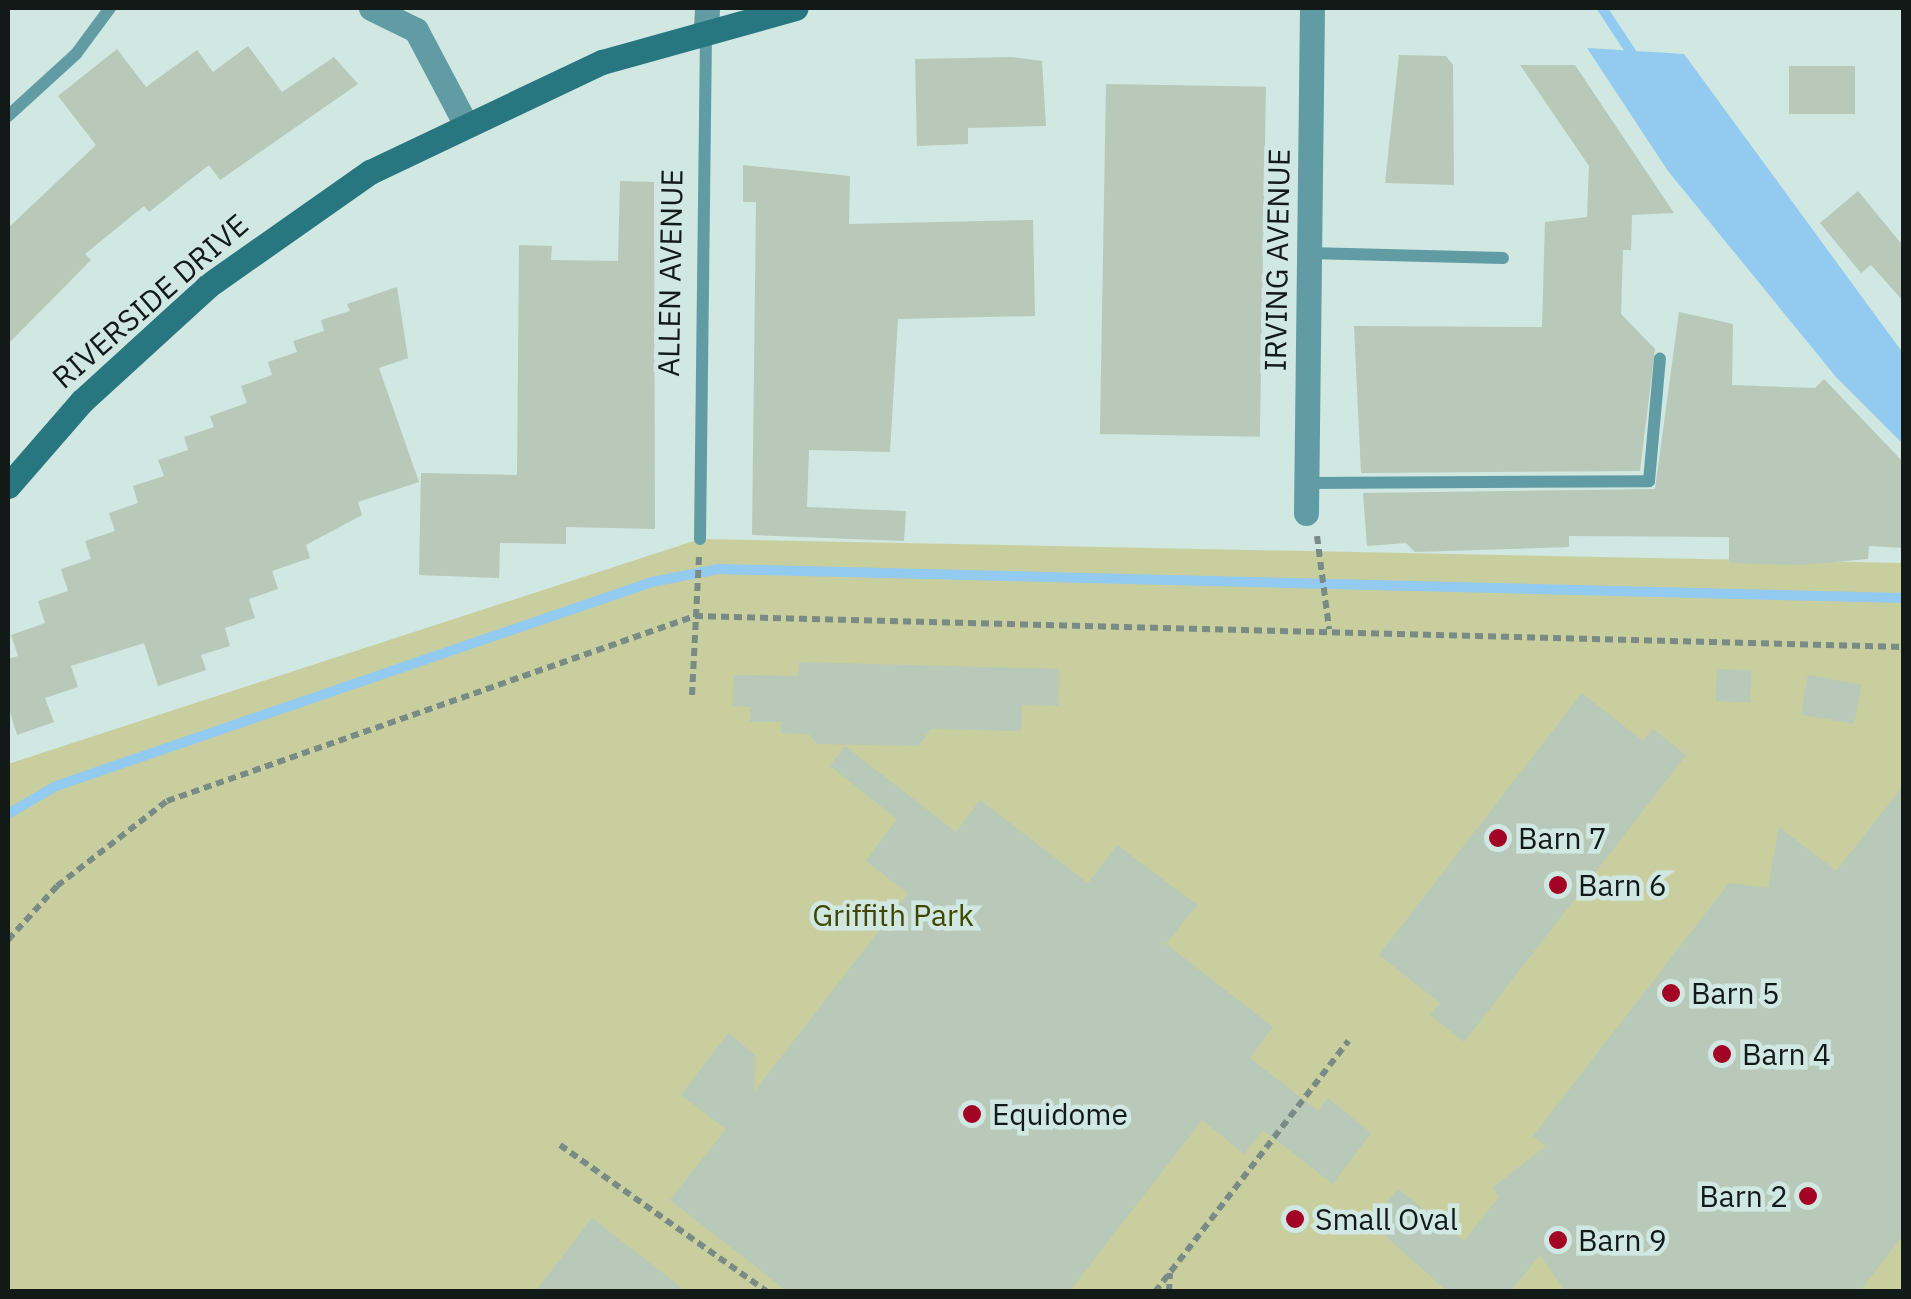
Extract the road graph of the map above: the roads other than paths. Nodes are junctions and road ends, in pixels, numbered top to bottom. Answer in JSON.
{"nodes":[{"id":1,"x":110,"y":8,"type":"edge"},
{"id":2,"x":370,"y":8,"type":"edge"},
{"id":3,"x":796,"y":8,"type":"edge"},
{"id":4,"x":1312,"y":8,"type":"edge"},
{"id":5,"x":706,"y":18,"type":"edge"},
{"id":6,"x":8,"y":116,"type":"edge"},
{"id":7,"x":464,"y":121,"type":"junction"},
{"id":8,"x":1309,"y":254,"type":"junction"},
{"id":9,"x":1503,"y":258,"type":"dead end"},
{"id":10,"x":1660,"y":358,"type":"dead end"},
{"id":11,"x":1307,"y":483,"type":"junction"},
{"id":12,"x":8,"y":486,"type":"edge"},
{"id":13,"x":1306,"y":512,"type":"dead end"},
{"id":14,"x":700,"y":538,"type":"dead end"}],
"edges":[{"from":1,"to":6,"type":"lane"},
{"from":2,"to":7,"type":"street"},
{"from":3,"to":5,"type":"main road","name":"RIVERSIDE DRIVE"},
{"from":4,"to":8,"type":"street","name":"IRVING AVENUE"},
{"from":5,"to":7,"type":"main road","name":"RIVERSIDE DRIVE"},
{"from":5,"to":14,"type":"lane","name":"ALLEN AVENUE"},
{"from":7,"to":12,"type":"main road","name":"RIVERSIDE DRIVE"},
{"from":8,"to":9,"type":"lane"},
{"from":8,"to":11,"type":"street","name":"IRVING AVENUE"},
{"from":10,"to":11,"type":"lane"},
{"from":11,"to":13,"type":"street","name":"IRVING AVENUE"}]}
